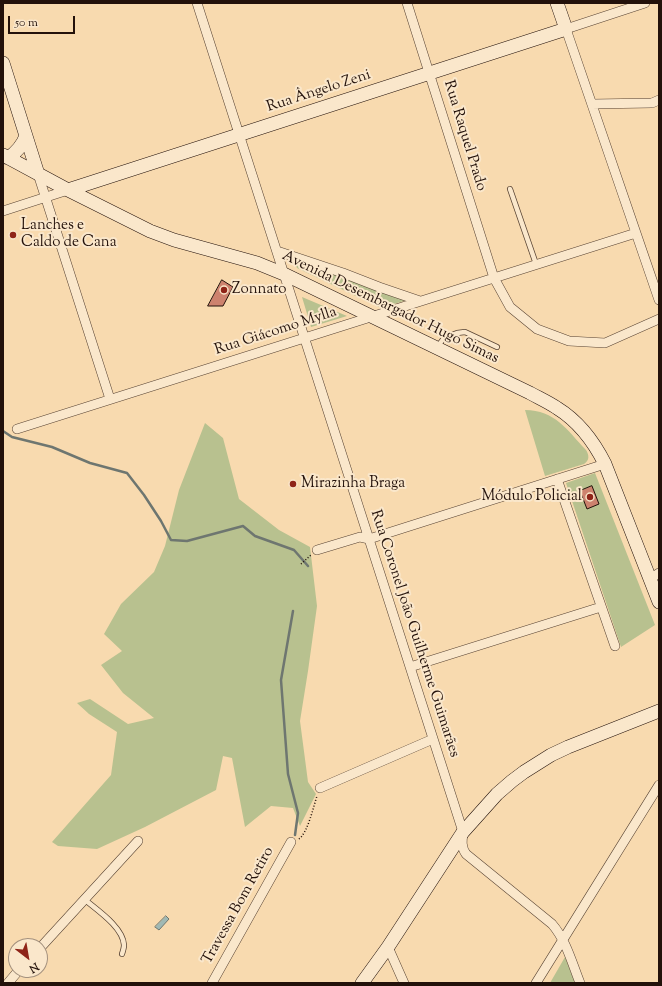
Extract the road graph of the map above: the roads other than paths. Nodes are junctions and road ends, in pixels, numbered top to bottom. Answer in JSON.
{"nodes":[{"id":1,"x":197,"y":3,"type":"edge"},
{"id":2,"x":407,"y":3,"type":"edge"},
{"id":3,"x":557,"y":3,"type":"edge"},
{"id":4,"x":645,"y":3,"type":"edge"},
{"id":5,"x":566,"y":29,"type":"junction"},
{"id":6,"x":3,"y":63,"type":"edge"},
{"id":7,"x":429,"y":73,"type":"junction"},
{"id":8,"x":592,"y":104,"type":"junction"},
{"id":9,"x":656,"y":104,"type":"edge"},
{"id":10,"x":239,"y":134,"type":"junction"},
{"id":11,"x":26,"y":136,"type":"junction"},
{"id":12,"x":6,"y":157,"type":"edge"},
{"id":13,"x":38,"y":174,"type":"junction"},
{"id":14,"x":510,"y":189,"type":"dead end"},
{"id":15,"x":68,"y":190,"type":"junction"},
{"id":16,"x":46,"y":197,"type":"junction"},
{"id":17,"x":3,"y":211,"type":"edge"},
{"id":18,"x":636,"y":233,"type":"junction"},
{"id":19,"x":277,"y":251,"type":"junction"},
{"id":20,"x":536,"y":264,"type":"junction"},
{"id":21,"x":284,"y":274,"type":"junction"},
{"id":22,"x":494,"y":278,"type":"junction"},
{"id":23,"x":659,"y":300,"type":"edge"},
{"id":24,"x":420,"y":301,"type":"junction"},
{"id":25,"x":373,"y":316,"type":"junction"},
{"id":26,"x":659,"y":319,"type":"edge"},
{"id":27,"x":305,"y":338,"type":"junction"},
{"id":28,"x":497,"y":346,"type":"dead end"},
{"id":29,"x":436,"y":347,"type":"junction"},
{"id":30,"x":110,"y":399,"type":"junction"},
{"id":31,"x":17,"y":429,"type":"dead end"},
{"id":32,"x":605,"y":464,"type":"junction"},
{"id":33,"x":557,"y":479,"type":"junction"},
{"id":34,"x":369,"y":539,"type":"junction"},
{"id":35,"x":317,"y":550,"type":"road end"},
{"id":36,"x":655,"y":576,"type":"edge"},
{"id":37,"x":659,"y":602,"type":"edge"},
{"id":38,"x":601,"y":607,"type":"junction"},
{"id":39,"x":615,"y":646,"type":"dead end"},
{"id":40,"x":410,"y":667,"type":"junction"},
{"id":41,"x":659,"y":711,"type":"edge"},
{"id":42,"x":433,"y":739,"type":"junction"},
{"id":43,"x":659,"y":785,"type":"edge"},
{"id":44,"x":320,"y":788,"type":"road end"},
{"id":45,"x":463,"y":832,"type":"junction"},
{"id":46,"x":138,"y":841,"type":"dead end"},
{"id":47,"x":291,"y":842,"type":"road end"},
{"id":48,"x":84,"y":899,"type":"junction"},
{"id":49,"x":48,"y":939,"type":"edge"},
{"id":50,"x":563,"y":940,"type":"junction"},
{"id":51,"x":388,"y":947,"type":"junction"},
{"id":52,"x":122,"y":954,"type":"dead end"},
{"id":53,"x":212,"y":983,"type":"edge"},
{"id":54,"x":362,"y":983,"type":"edge"},
{"id":55,"x":404,"y":983,"type":"edge"},
{"id":56,"x":536,"y":983,"type":"edge"},
{"id":57,"x":580,"y":983,"type":"edge"}],
"edges":[{"from":1,"to":10,"type":"street","name":"Rua Coronel João Guilherme Guimarães"},
{"from":2,"to":7,"type":"street","name":"Rua Raquel Prado"},
{"from":3,"to":5,"type":"main road"},
{"from":4,"to":5,"type":"street","name":"Rua Ângelo Zeni"},
{"from":5,"to":7,"type":"main road","name":"Rua Ângelo Zeni"},
{"from":5,"to":8,"type":"street"},
{"from":6,"to":11,"type":"main road"},
{"from":7,"to":10,"type":"main road","name":"Rua Ângelo Zeni"},
{"from":7,"to":22,"type":"street","name":"Rua Raquel Prado"},
{"from":8,"to":9,"type":"street"},
{"from":8,"to":18,"type":"street"},
{"from":10,"to":15,"type":"main road","name":"Rua Ângelo Zeni"},
{"from":10,"to":19,"type":"street","name":"Rua Coronel João Guilherme Guimarães"},
{"from":11,"to":12,"type":"main road"},
{"from":11,"to":13,"type":"main road"},
{"from":12,"to":13,"type":"main road","name":"Avenida Desembargador Hugo Simas"},
{"from":13,"to":15,"type":"main road","name":"Avenida Desembargador Hugo Simas"},
{"from":13,"to":16,"type":"street"},
{"from":14,"to":20,"type":"lane"},
{"from":15,"to":16,"type":"street","name":"Rua Ângelo Zeni"},
{"from":15,"to":21,"type":"main road","name":"Avenida Desembargador Hugo Simas"},
{"from":16,"to":17,"type":"street","name":"Rua Ângelo Zeni"},
{"from":16,"to":30,"type":"street"},
{"from":18,"to":20,"type":"street","name":"Rua Giácomo Mylla"},
{"from":18,"to":23,"type":"street"},
{"from":19,"to":21,"type":"street","name":"Rua Coronel João Guilherme Guimarães"},
{"from":19,"to":24,"type":"street"},
{"from":20,"to":22,"type":"street","name":"Rua Giácomo Mylla"},
{"from":21,"to":25,"type":"main road","name":"Avenida Desembargador Hugo Simas"},
{"from":21,"to":27,"type":"street","name":"Rua Coronel João Guilherme Guimarães"},
{"from":22,"to":24,"type":"street","name":"Rua Giácomo Mylla"},
{"from":22,"to":26,"type":"street","name":"Rua Raquel Prado"},
{"from":24,"to":25,"type":"street","name":"Rua Giácomo Mylla"},
{"from":25,"to":27,"type":"street","name":"Rua Giácomo Mylla"},
{"from":25,"to":29,"type":"main road","name":"Avenida Desembargador Hugo Simas"},
{"from":27,"to":30,"type":"street","name":"Rua Giácomo Mylla"},
{"from":27,"to":34,"type":"street","name":"Rua Coronel João Guilherme Guimarães"},
{"from":28,"to":29,"type":"lane"},
{"from":29,"to":32,"type":"main road","name":"Avenida Desembargador Hugo Simas"},
{"from":30,"to":31,"type":"street","name":"Rua Giácomo Mylla"},
{"from":32,"to":33,"type":"street"},
{"from":32,"to":36,"type":"main road","name":"Avenida Desembargador Hugo Simas"},
{"from":33,"to":34,"type":"street"},
{"from":33,"to":38,"type":"street"},
{"from":34,"to":35,"type":"street"},
{"from":34,"to":40,"type":"street","name":"Rua Coronel João Guilherme Guimarães"},
{"from":36,"to":37,"type":"main road","name":"Avenida Desembargador Hugo Simas"},
{"from":38,"to":39,"type":"street"},
{"from":38,"to":40,"type":"street"},
{"from":40,"to":42,"type":"street","name":"Rua Coronel João Guilherme Guimarães"},
{"from":41,"to":45,"type":"main road"},
{"from":42,"to":44,"type":"street"},
{"from":42,"to":45,"type":"street","name":"Rua Coronel João Guilherme Guimarães"},
{"from":43,"to":50,"type":"street"},
{"from":45,"to":50,"type":"street","name":"Rua Coronel João Guilherme Guimarães"},
{"from":45,"to":51,"type":"main road"},
{"from":46,"to":48,"type":"street"},
{"from":47,"to":53,"type":"street","name":"Travessa Bom Retiro"},
{"from":48,"to":49,"type":"street"},
{"from":48,"to":52,"type":"lane"},
{"from":50,"to":56,"type":"street"},
{"from":50,"to":57,"type":"street","name":"Rua Coronel João Guilherme Guimarães"},
{"from":51,"to":54,"type":"main road"},
{"from":51,"to":55,"type":"street"}]}
